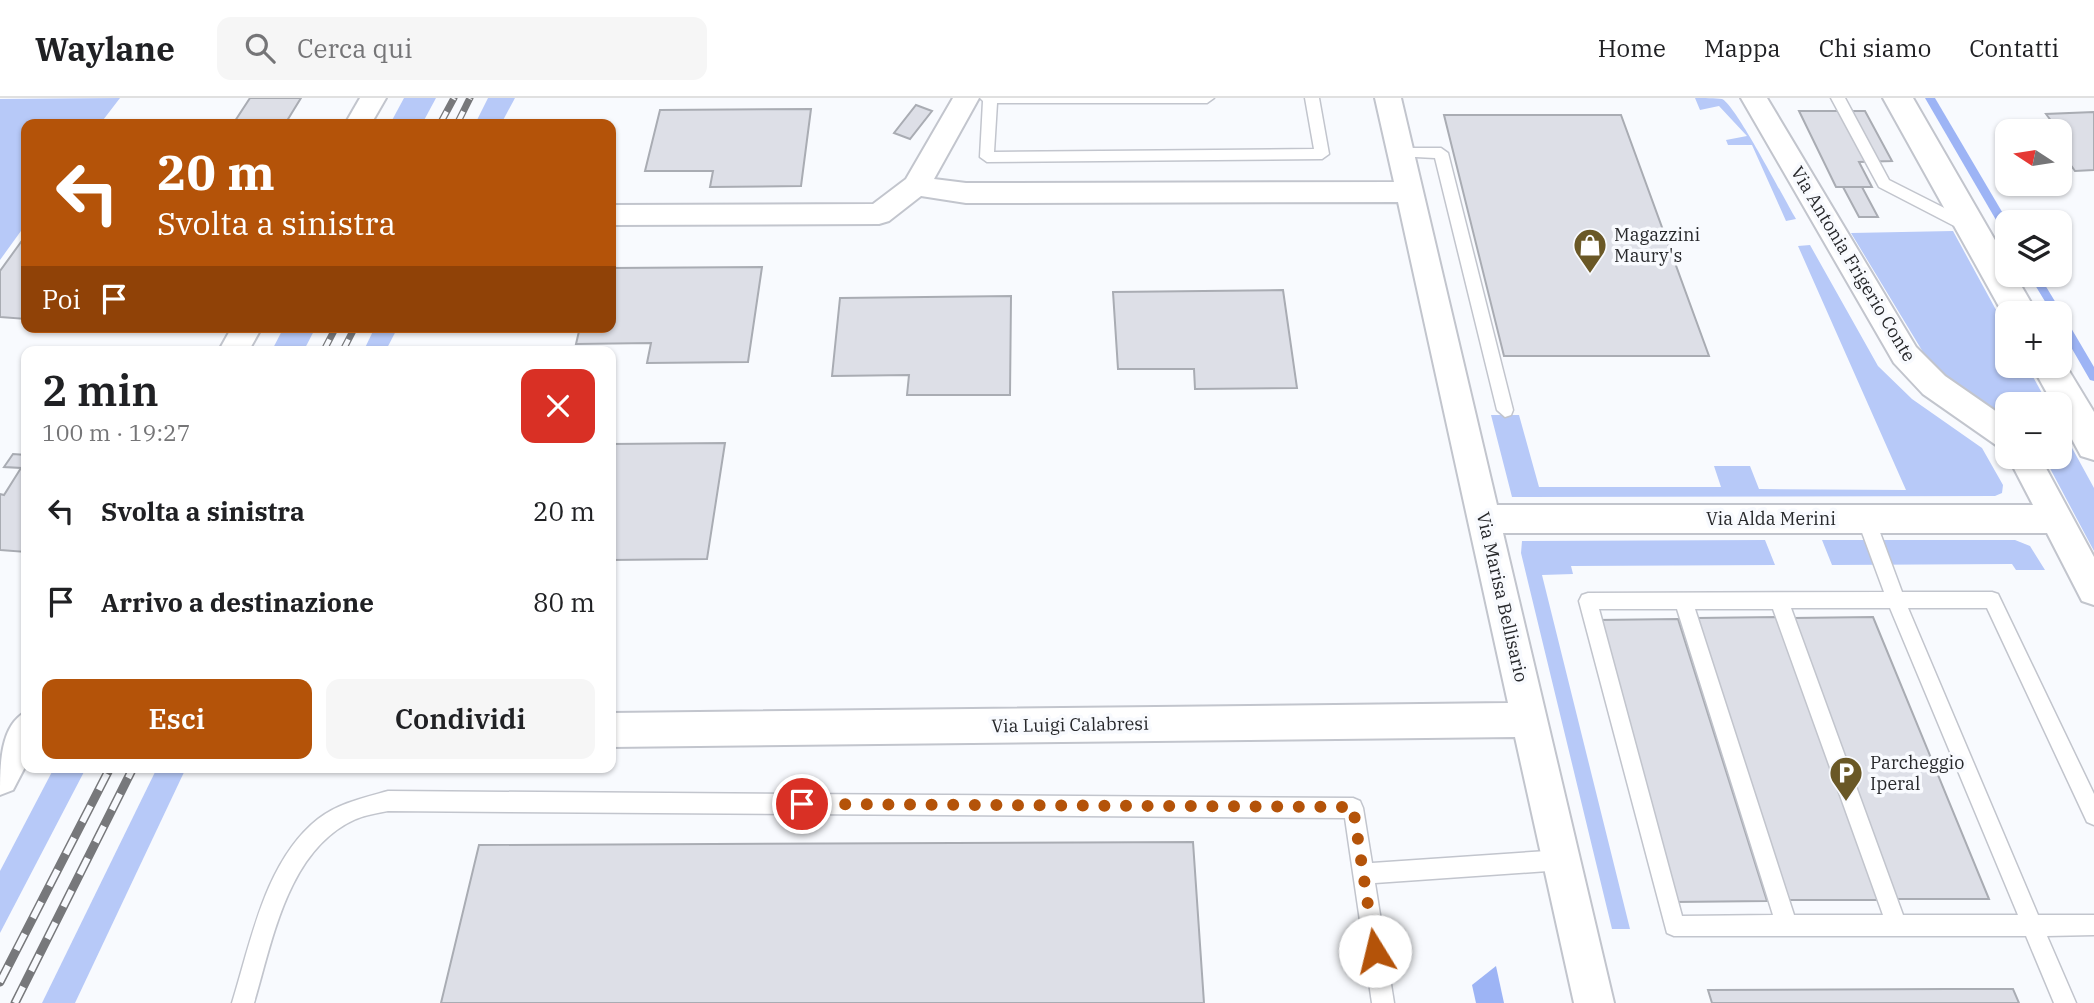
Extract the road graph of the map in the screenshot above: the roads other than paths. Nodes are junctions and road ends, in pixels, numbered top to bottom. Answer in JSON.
{"nodes":[{"id":1,"x":373,"y":98,"type":"edge"},
{"id":2,"x":1207,"y":98,"type":"edge"},
{"id":3,"x":1312,"y":98,"type":"edge"},
{"id":4,"x":1388,"y":98,"type":"edge"},
{"id":5,"x":1754,"y":98,"type":"edge"},
{"id":6,"x":1838,"y":98,"type":"edge"},
{"id":7,"x":1898,"y":98,"type":"edge"},
{"id":8,"x":981,"y":99,"type":"edge"},
{"id":9,"x":361,"y":119,"type":"edge"},
{"id":10,"x":1401,"y":153,"type":"junction"},
{"id":11,"x":916,"y":186,"type":"junction"},
{"id":12,"x":1410,"y":192,"type":"junction"},
{"id":13,"x":616,"y":215,"type":"edge"},
{"id":14,"x":1972,"y":228,"type":"junction"},
{"id":15,"x":2013,"y":301,"type":"edge"},
{"id":16,"x":2056,"y":378,"type":"edge"},
{"id":17,"x":1504,"y":411,"type":"dead end"},
{"id":18,"x":1995,"y":428,"type":"edge"},
{"id":19,"x":2094,"y":445,"type":"edge"},
{"id":20,"x":2030,"y":469,"type":"edge"},
{"id":21,"x":1484,"y":519,"type":"junction"},
{"id":22,"x":1866,"y":519,"type":"junction"},
{"id":23,"x":2057,"y":519,"type":"junction"},
{"id":24,"x":2094,"y":590,"type":"edge"},
{"id":25,"x":1896,"y":600,"type":"junction"},
{"id":26,"x":1684,"y":601,"type":"junction"},
{"id":27,"x":1779,"y":601,"type":"junction"},
{"id":28,"x":1530,"y":720,"type":"junction"},
{"id":29,"x":616,"y":730,"type":"edge"},
{"id":30,"x":21,"y":738,"type":"edge"},
{"id":31,"x":0,"y":777,"type":"edge"},
{"id":32,"x":2094,"y":815,"type":"edge"},
{"id":33,"x":1562,"y":860,"type":"junction"},
{"id":34,"x":1363,"y":874,"type":"junction"},
{"id":35,"x":2032,"y":925,"type":"junction"},
{"id":36,"x":2094,"y":925,"type":"edge"},
{"id":37,"x":1787,"y":926,"type":"junction"},
{"id":38,"x":1897,"y":926,"type":"junction"},
{"id":39,"x":243,"y":1003,"type":"edge"},
{"id":40,"x":1383,"y":1003,"type":"edge"},
{"id":41,"x":1594,"y":1003,"type":"edge"},
{"id":42,"x":2065,"y":1003,"type":"edge"}],
"edges":[{"from":1,"to":9,"type":"street"},
{"from":2,"to":8,"type":"lane"},
{"from":3,"to":8,"type":"lane"},
{"from":4,"to":10,"type":"street"},
{"from":5,"to":18,"type":"street","name":"Via Antonia Frigerio Conte"},
{"from":6,"to":14,"type":"lane"},
{"from":7,"to":14,"type":"main road"},
{"from":8,"to":11,"type":"street"},
{"from":10,"to":12,"type":"street"},
{"from":10,"to":17,"type":"lane"},
{"from":11,"to":12,"type":"street"},
{"from":11,"to":13,"type":"street"},
{"from":12,"to":21,"type":"street","name":"Via Marisa Bellisario"},
{"from":14,"to":15,"type":"main road"},
{"from":16,"to":19,"type":"main road"},
{"from":20,"to":23,"type":"street"},
{"from":21,"to":22,"type":"street","name":"Via Alda Merini"},
{"from":21,"to":28,"type":"street","name":"Via Marisa Bellisario"},
{"from":22,"to":23,"type":"street","name":"Via Alda Merini"},
{"from":22,"to":25,"type":"lane"},
{"from":23,"to":24,"type":"street"},
{"from":25,"to":27,"type":"lane"},
{"from":25,"to":32,"type":"lane"},
{"from":25,"to":35,"type":"lane"},
{"from":26,"to":27,"type":"lane"},
{"from":26,"to":37,"type":"lane"},
{"from":26,"to":37,"type":"lane"},
{"from":27,"to":38,"type":"lane"},
{"from":28,"to":29,"type":"street","name":"Via Luigi Calabresi"},
{"from":28,"to":33,"type":"street","name":"Via Marisa Bellisario"},
{"from":30,"to":31,"type":"street"},
{"from":33,"to":34,"type":"lane"},
{"from":33,"to":41,"type":"street","name":"Via Marisa Bellisario"},
{"from":34,"to":39,"type":"lane"},
{"from":34,"to":40,"type":"lane"},
{"from":35,"to":36,"type":"lane"},
{"from":35,"to":38,"type":"lane"},
{"from":35,"to":42,"type":"lane"},
{"from":37,"to":38,"type":"lane"}]}
